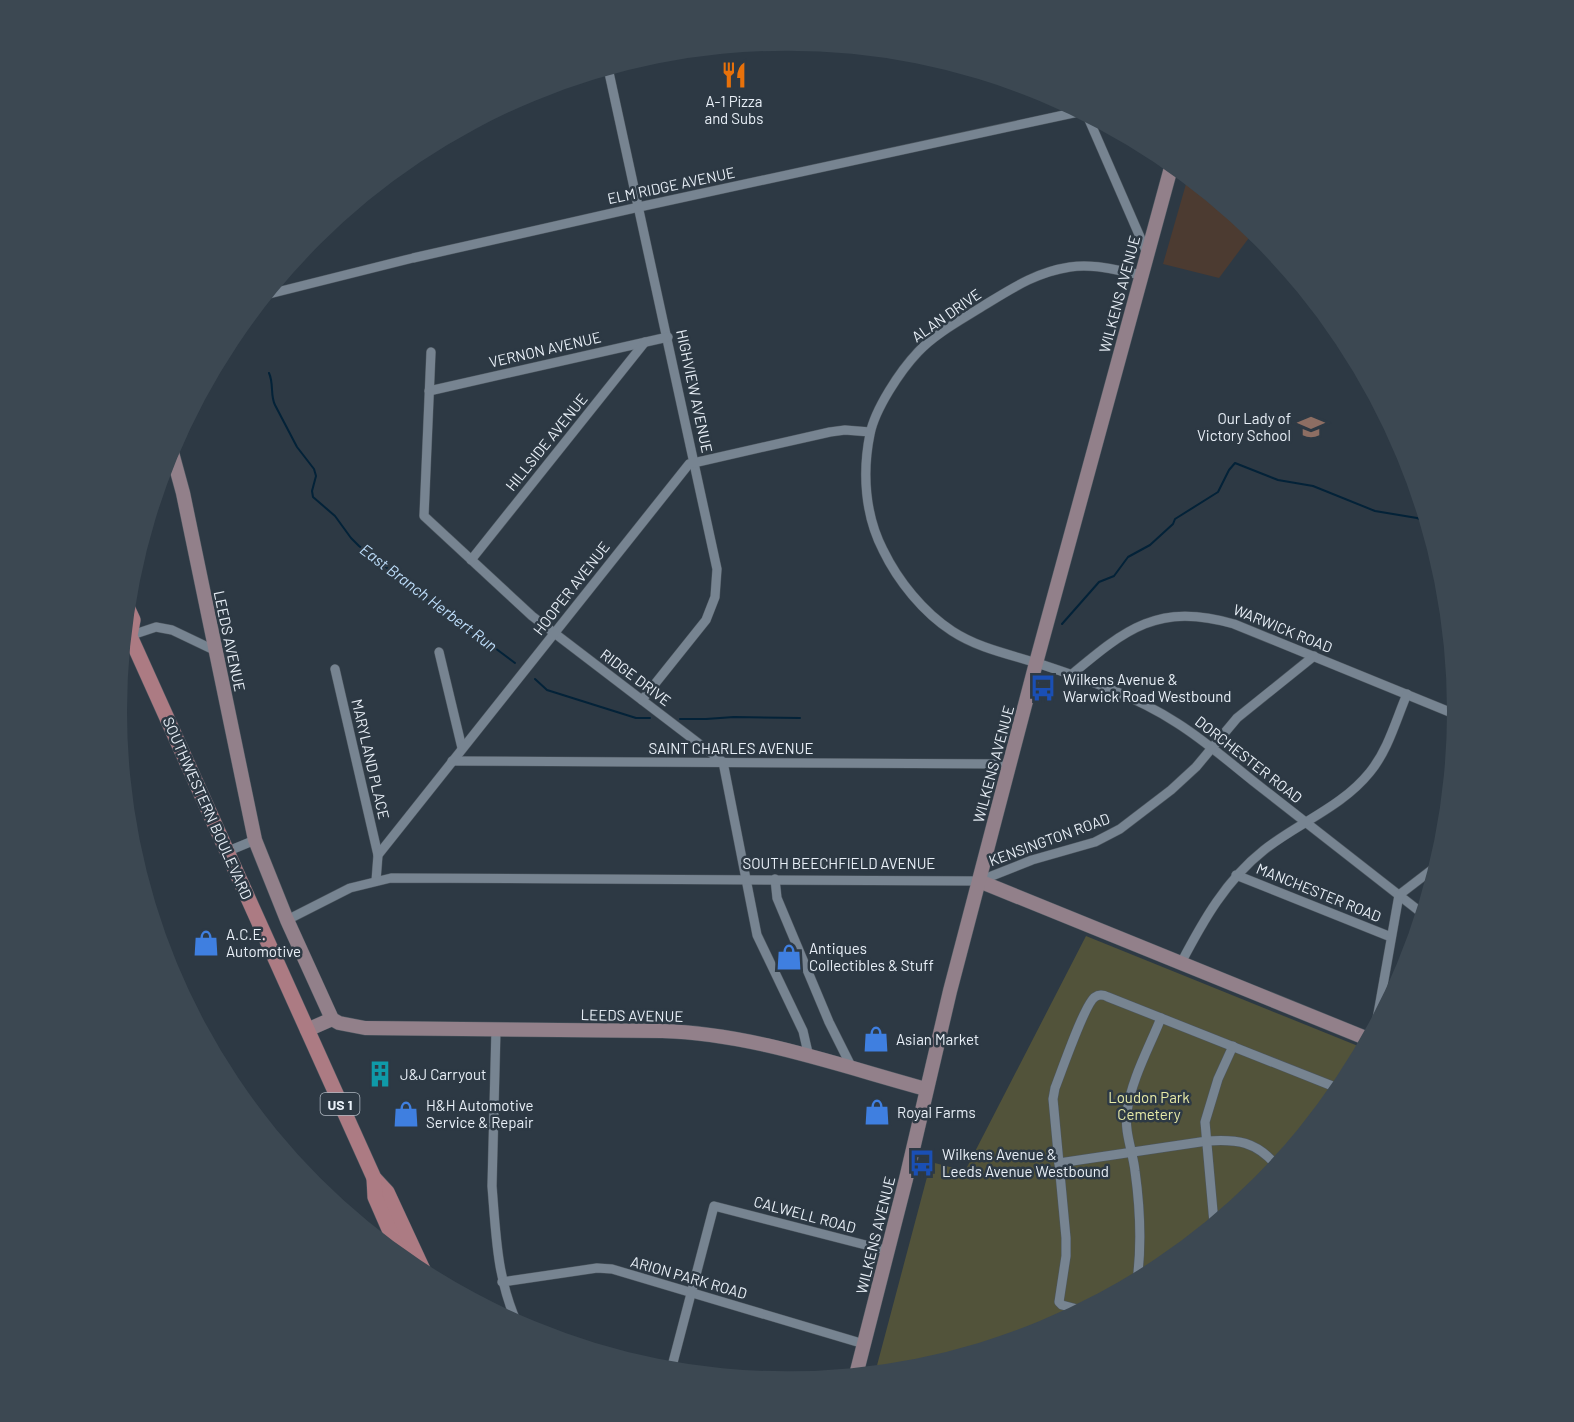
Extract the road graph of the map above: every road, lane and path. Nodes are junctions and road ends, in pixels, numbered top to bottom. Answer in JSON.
{"nodes":[{"id":1,"x":610,"y":75,"type":"edge"},
{"id":2,"x":1068,"y":114,"type":"edge"},
{"id":3,"x":1091,"y":125,"type":"edge"},
{"id":4,"x":1169,"y":173,"type":"edge"},
{"id":5,"x":639,"y":207,"type":"junction"},
{"id":6,"x":1147,"y":253,"type":"junction"},
{"id":7,"x":1142,"y":274,"type":"junction"},
{"id":8,"x":278,"y":292,"type":"edge"},
{"id":9,"x":668,"y":337,"type":"junction"},
{"id":10,"x":645,"y":342,"type":"junction"},
{"id":11,"x":431,"y":352,"type":"dead end"},
{"id":12,"x":429,"y":391,"type":"junction"},
{"id":13,"x":870,"y":432,"type":"junction"},
{"id":14,"x":695,"y":462,"type":"junction"},
{"id":15,"x":175,"y":464,"type":"edge"},
{"id":16,"x":471,"y":560,"type":"junction"},
{"id":17,"x":132,"y":633,"type":"edge"},
{"id":18,"x":554,"y":633,"type":"junction"},
{"id":19,"x":131,"y":645,"type":"edge"},
{"id":20,"x":216,"y":651,"type":"junction"},
{"id":21,"x":439,"y":652,"type":"dead end"},
{"id":22,"x":1314,"y":656,"type":"junction"},
{"id":23,"x":1036,"y":663,"type":"junction"},
{"id":24,"x":335,"y":669,"type":"dead end"},
{"id":25,"x":1071,"y":675,"type":"junction"},
{"id":26,"x":1407,"y":694,"type":"junction"},
{"id":27,"x":642,"y":700,"type":"junction"},
{"id":28,"x":1447,"y":711,"type":"edge"},
{"id":29,"x":462,"y":748,"type":"junction"},
{"id":30,"x":1212,"y":748,"type":"junction"},
{"id":31,"x":452,"y":761,"type":"junction"},
{"id":32,"x":723,"y":762,"type":"junction"},
{"id":33,"x":1011,"y":764,"type":"junction"},
{"id":34,"x":1306,"y":822,"type":"junction"},
{"id":35,"x":255,"y":840,"type":"junction"},
{"id":36,"x":226,"y":852,"type":"junction"},
{"id":37,"x":378,"y":855,"type":"junction"},
{"id":38,"x":1427,"y":874,"type":"edge"},
{"id":39,"x":1236,"y":875,"type":"junction"},
{"id":40,"x":746,"y":879,"type":"junction"},
{"id":41,"x":775,"y":879,"type":"junction"},
{"id":42,"x":376,"y":881,"type":"junction"},
{"id":43,"x":979,"y":881,"type":"junction"},
{"id":44,"x":1399,"y":895,"type":"junction"},
{"id":45,"x":1416,"y":909,"type":"edge"},
{"id":46,"x":287,"y":920,"type":"junction"},
{"id":47,"x":1391,"y":937,"type":"junction"},
{"id":48,"x":1181,"y":963,"type":"junction"},
{"id":49,"x":1380,"y":1000,"type":"edge"},
{"id":50,"x":1161,"y":1018,"type":"junction"},
{"id":51,"x":332,"y":1019,"type":"junction"},
{"id":52,"x":495,"y":1029,"type":"junction"},
{"id":53,"x":307,"y":1030,"type":"junction"},
{"id":54,"x":1361,"y":1036,"type":"edge"},
{"id":55,"x":1233,"y":1046,"type":"junction"},
{"id":56,"x":809,"y":1057,"type":"junction"},
{"id":57,"x":853,"y":1070,"type":"junction"},
{"id":58,"x":1331,"y":1085,"type":"edge"},
{"id":59,"x":926,"y":1089,"type":"junction"},
{"id":60,"x":1207,"y":1141,"type":"junction"},
{"id":61,"x":1132,"y":1152,"type":"junction"},
{"id":62,"x":1271,"y":1160,"type":"edge"},
{"id":63,"x":1059,"y":1163,"type":"junction"},
{"id":64,"x":374,"y":1178,"type":"junction"},
{"id":65,"x":1213,"y":1214,"type":"edge"},
{"id":66,"x":395,"y":1242,"type":"edge"},
{"id":67,"x":889,"y":1251,"type":"junction"},
{"id":68,"x":418,"y":1258,"type":"edge"},
{"id":69,"x":1138,"y":1270,"type":"edge"},
{"id":70,"x":502,"y":1282,"type":"junction"},
{"id":71,"x":692,"y":1293,"type":"junction"},
{"id":72,"x":1070,"y":1307,"type":"edge"},
{"id":73,"x":511,"y":1311,"type":"edge"},
{"id":74,"x":864,"y":1344,"type":"junction"},
{"id":75,"x":674,"y":1361,"type":"edge"},
{"id":76,"x":858,"y":1367,"type":"edge"}],
"edges":[{"from":1,"to":5,"type":"street","name":"HIGHVIEW AVENUE"},
{"from":2,"to":5,"type":"street","name":"ELM RIDGE AVENUE"},
{"from":3,"to":6,"type":"street"},
{"from":4,"to":6,"type":"street","name":"WILKENS AVENUE"},
{"from":5,"to":8,"type":"street","name":"ELM RIDGE AVENUE"},
{"from":5,"to":9,"type":"street","name":"HIGHVIEW AVENUE"},
{"from":6,"to":7,"type":"street","name":"WILKENS AVENUE"},
{"from":7,"to":13,"type":"street","name":"ALAN DRIVE"},
{"from":7,"to":23,"type":"street","name":"WILKENS AVENUE"},
{"from":9,"to":10,"type":"street","name":"VERNON AVENUE"},
{"from":9,"to":14,"type":"street","name":"HIGHVIEW AVENUE"},
{"from":10,"to":12,"type":"street","name":"VERNON AVENUE"},
{"from":10,"to":16,"type":"street","name":"HILLSIDE AVENUE"},
{"from":11,"to":12,"type":"street","name":"RIDGE DRIVE"},
{"from":12,"to":16,"type":"street","name":"RIDGE DRIVE"},
{"from":13,"to":14,"type":"street"},
{"from":13,"to":23,"type":"street","name":"ALAN DRIVE"},
{"from":14,"to":18,"type":"street","name":"HOOPER AVENUE"},
{"from":14,"to":27,"type":"street","name":"HIGHVIEW AVENUE"},
{"from":15,"to":20,"type":"street","name":"LEEDS AVENUE"},
{"from":16,"to":18,"type":"street","name":"RIDGE DRIVE"},
{"from":17,"to":20,"type":"street"},
{"from":18,"to":27,"type":"street","name":"RIDGE DRIVE"},
{"from":18,"to":29,"type":"street","name":"HOOPER AVENUE"},
{"from":19,"to":36,"type":"main road","name":"SOUTHWESTERN BOULEVARD","number":"US 1"},
{"from":20,"to":35,"type":"street","name":"LEEDS AVENUE"},
{"from":21,"to":29,"type":"street"},
{"from":22,"to":25,"type":"street","name":"WARWICK ROAD"},
{"from":22,"to":26,"type":"street","name":"WARWICK ROAD"},
{"from":22,"to":30,"type":"street","name":"KENSINGTON ROAD"},
{"from":23,"to":25,"type":"street","name":"DORCHESTER ROAD"},
{"from":23,"to":33,"type":"street","name":"WILKENS AVENUE"},
{"from":24,"to":37,"type":"street","name":"MARYLAND PLACE"},
{"from":25,"to":30,"type":"street","name":"DORCHESTER ROAD"},
{"from":26,"to":28,"type":"street","name":"WARWICK ROAD"},
{"from":26,"to":34,"type":"street"},
{"from":27,"to":32,"type":"street","name":"RIDGE DRIVE"},
{"from":29,"to":31,"type":"street","name":"HOOPER AVENUE"},
{"from":30,"to":34,"type":"street","name":"DORCHESTER ROAD"},
{"from":30,"to":43,"type":"street","name":"KENSINGTON ROAD"},
{"from":31,"to":32,"type":"street","name":"SAINT CHARLES AVENUE"},
{"from":31,"to":37,"type":"street","name":"HOOPER AVENUE"},
{"from":32,"to":33,"type":"street","name":"SAINT CHARLES AVENUE"},
{"from":32,"to":40,"type":"street"},
{"from":33,"to":43,"type":"street","name":"WILKENS AVENUE"},
{"from":34,"to":39,"type":"street"},
{"from":34,"to":44,"type":"street","name":"DORCHESTER ROAD"},
{"from":35,"to":36,"type":"street"},
{"from":35,"to":46,"type":"street","name":"LEEDS AVENUE"},
{"from":36,"to":53,"type":"main road","name":"SOUTHWESTERN BOULEVARD","number":"US 1"},
{"from":37,"to":42,"type":"street"},
{"from":38,"to":44,"type":"street"},
{"from":39,"to":47,"type":"street","name":"MANCHESTER ROAD"},
{"from":39,"to":48,"type":"street"},
{"from":40,"to":41,"type":"street","name":"SOUTH BEECHFIELD AVENUE"},
{"from":40,"to":42,"type":"street","name":"SOUTH BEECHFIELD AVENUE"},
{"from":40,"to":56,"type":"street"},
{"from":41,"to":43,"type":"street","name":"SOUTH BEECHFIELD AVENUE"},
{"from":41,"to":57,"type":"street"},
{"from":42,"to":46,"type":"street","name":"SOUTH BEECHFIELD AVENUE"},
{"from":43,"to":48,"type":"street","name":"SOUTH BEECHFIELD AVENUE"},
{"from":43,"to":59,"type":"street","name":"WILKENS AVENUE"},
{"from":44,"to":45,"type":"street","name":"DORCHESTER ROAD"},
{"from":44,"to":47,"type":"street"},
{"from":46,"to":51,"type":"street","name":"LEEDS AVENUE"},
{"from":47,"to":49,"type":"street"},
{"from":48,"to":54,"type":"street","name":"SOUTH BEECHFIELD AVENUE"},
{"from":50,"to":55,"type":"street"},
{"from":50,"to":61,"type":"street"},
{"from":50,"to":63,"type":"street"},
{"from":51,"to":52,"type":"street","name":"LEEDS AVENUE"},
{"from":51,"to":53,"type":"street"},
{"from":52,"to":56,"type":"street","name":"LEEDS AVENUE"},
{"from":52,"to":70,"type":"street"},
{"from":53,"to":64,"type":"main road","name":"SOUTHWESTERN BOULEVARD","number":"US 1"},
{"from":55,"to":58,"type":"street"},
{"from":55,"to":60,"type":"street"},
{"from":56,"to":57,"type":"street","name":"LEEDS AVENUE"},
{"from":57,"to":59,"type":"street","name":"LEEDS AVENUE"},
{"from":59,"to":67,"type":"street","name":"WILKENS AVENUE"},
{"from":60,"to":61,"type":"street"},
{"from":60,"to":62,"type":"street"},
{"from":60,"to":65,"type":"street"},
{"from":61,"to":63,"type":"street"},
{"from":61,"to":69,"type":"street"},
{"from":63,"to":72,"type":"street"},
{"from":64,"to":66,"type":"main road","name":"SOUTHWESTERN BOULEVARD","number":"US 1"},
{"from":64,"to":68,"type":"main road","name":"SOUTHWESTERN BOULEVARD","number":"US 1"},
{"from":67,"to":71,"type":"street","name":"CALWELL ROAD"},
{"from":67,"to":74,"type":"street","name":"WILKENS AVENUE"},
{"from":70,"to":71,"type":"street","name":"ARION PARK ROAD"},
{"from":70,"to":73,"type":"street"},
{"from":71,"to":74,"type":"street","name":"ARION PARK ROAD"},
{"from":71,"to":75,"type":"street"},
{"from":74,"to":76,"type":"street","name":"WILKENS AVENUE"}]}
